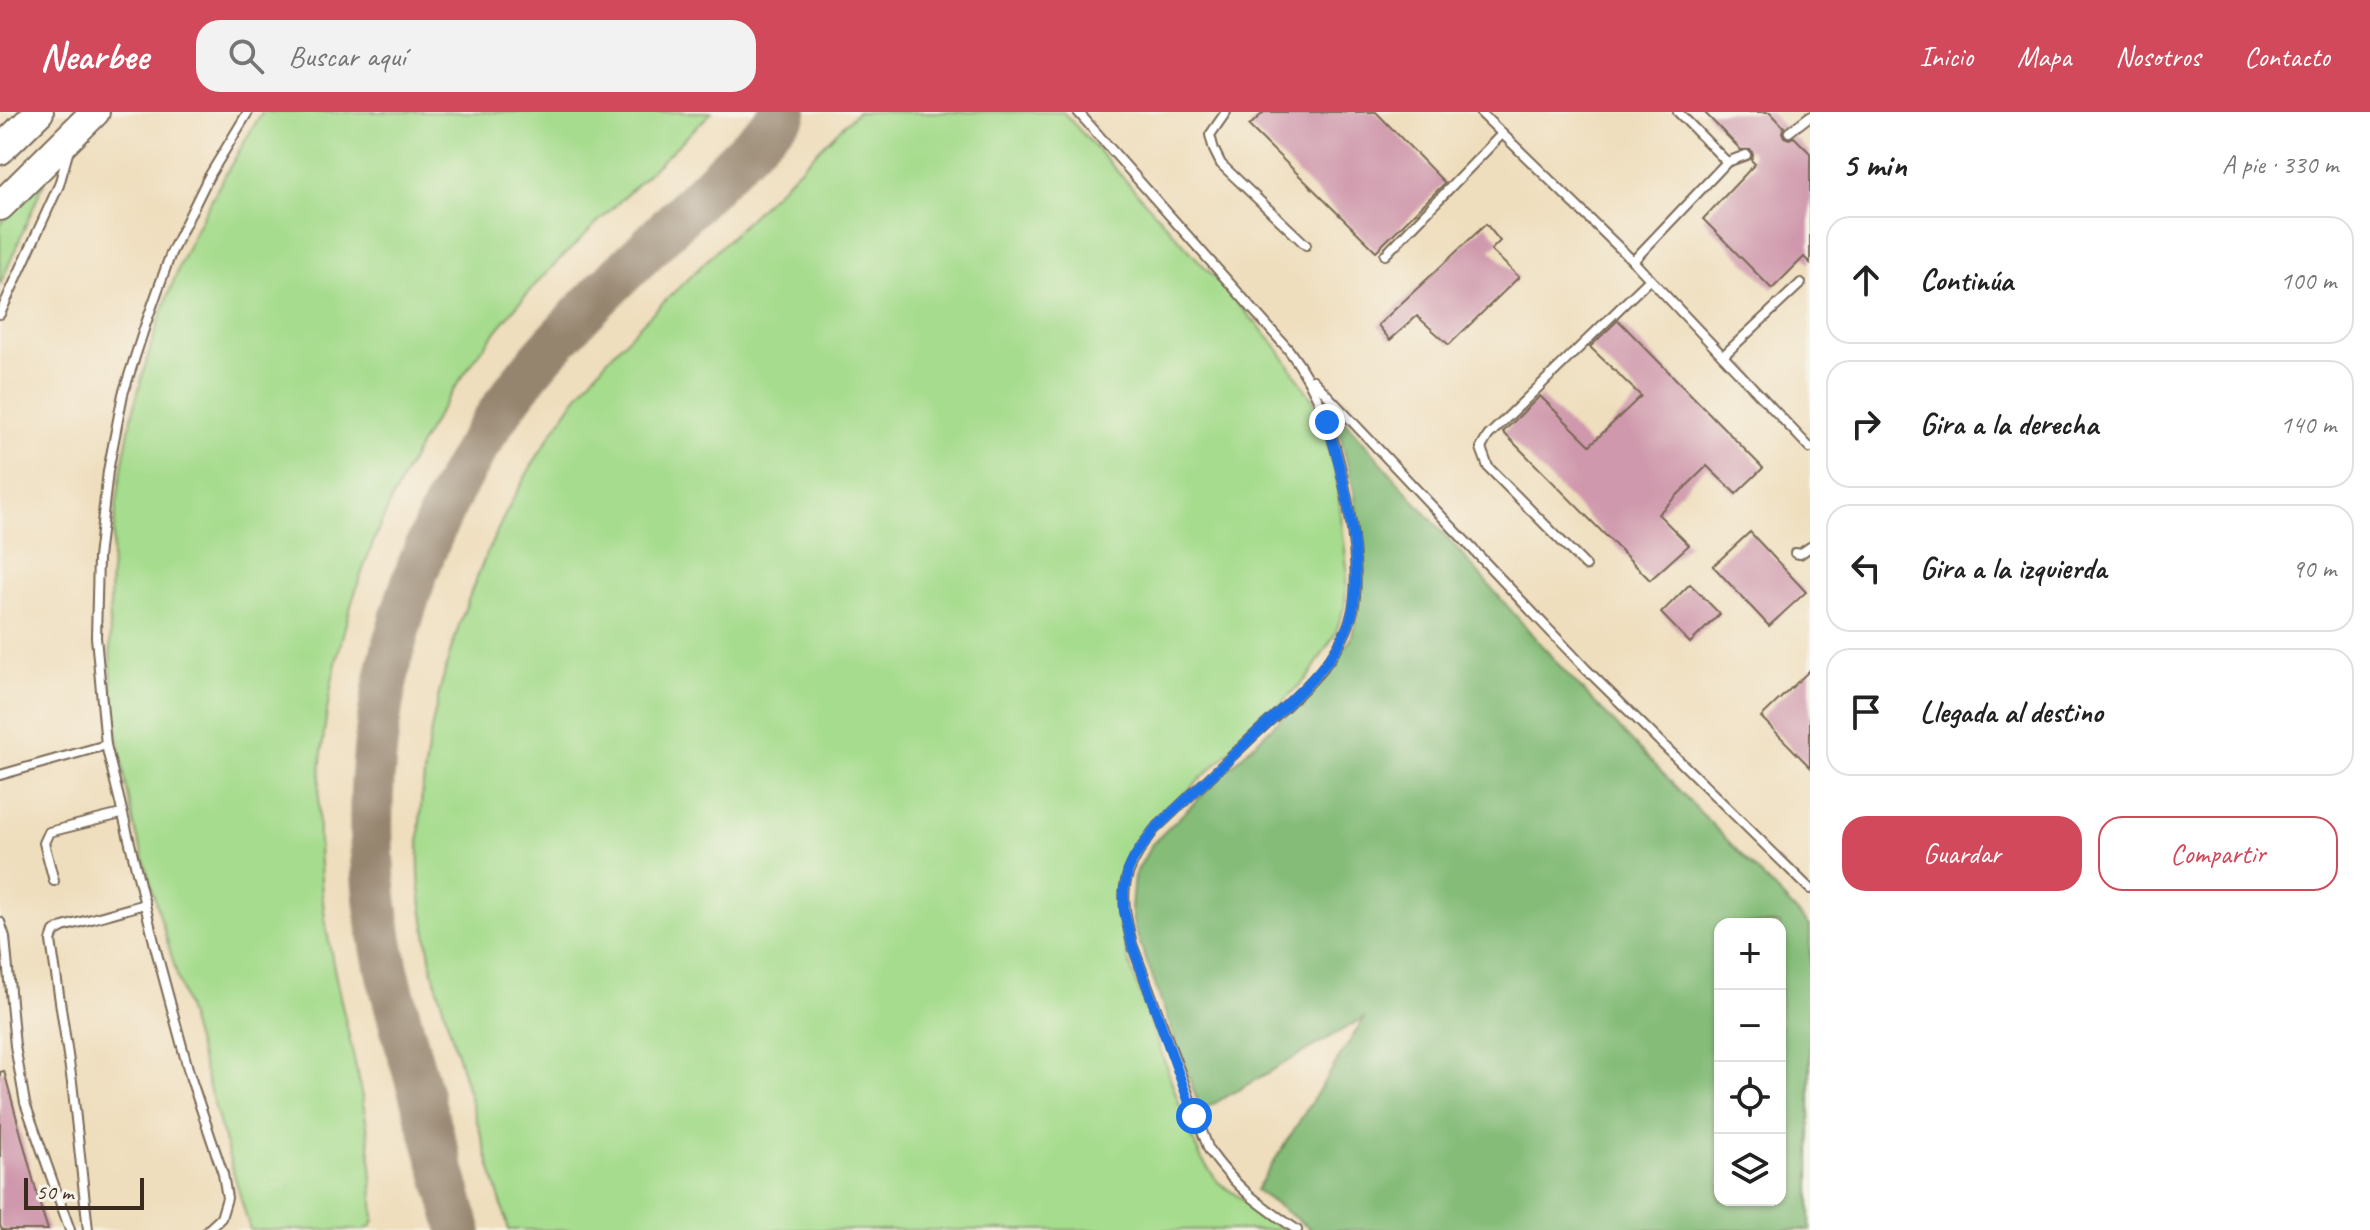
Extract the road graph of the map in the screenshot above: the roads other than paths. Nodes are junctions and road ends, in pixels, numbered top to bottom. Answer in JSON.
{"nodes":[{"id":1,"x":39,"y":112,"type":"edge"},
{"id":2,"x":95,"y":112,"type":"edge"},
{"id":3,"x":248,"y":112,"type":"edge"},
{"id":4,"x":1078,"y":112,"type":"edge"},
{"id":5,"x":1226,"y":112,"type":"edge"},
{"id":6,"x":1480,"y":112,"type":"edge"},
{"id":7,"x":1678,"y":112,"type":"edge"},
{"id":8,"x":1810,"y":116,"type":"edge"},
{"id":9,"x":74,"y":132,"type":"junction"},
{"id":10,"x":1789,"y":132,"type":"dead end"},
{"id":11,"x":1502,"y":134,"type":"junction"},
{"id":12,"x":0,"y":150,"type":"edge"},
{"id":13,"x":1746,"y":155,"type":"dead end"},
{"id":14,"x":1727,"y":162,"type":"junction"},
{"id":15,"x":0,"y":206,"type":"edge"},
{"id":16,"x":1306,"y":245,"type":"dead end"},
{"id":17,"x":1385,"y":255,"type":"dead end"},
{"id":18,"x":1633,"y":261,"type":"junction"},
{"id":19,"x":1650,"y":279,"type":"junction"},
{"id":20,"x":1801,"y":283,"type":"dead end"},
{"id":21,"x":0,"y":314,"type":"edge"},
{"id":22,"x":1723,"y":356,"type":"junction"},
{"id":23,"x":1307,"y":373,"type":"junction"},
{"id":24,"x":1810,"y":448,"type":"edge"},
{"id":25,"x":1810,"y":547,"type":"edge"},
{"id":26,"x":1795,"y":553,"type":"dead end"},
{"id":27,"x":1586,"y":566,"type":"dead end"},
{"id":28,"x":106,"y":745,"type":"junction"},
{"id":29,"x":0,"y":775,"type":"edge"},
{"id":30,"x":121,"y":814,"type":"junction"},
{"id":31,"x":54,"y":881,"type":"dead end"},
{"id":32,"x":1810,"y":889,"type":"edge"},
{"id":33,"x":145,"y":904,"type":"junction"},
{"id":34,"x":0,"y":922,"type":"edge"},
{"id":35,"x":70,"y":1230,"type":"edge"},
{"id":36,"x":88,"y":1230,"type":"edge"},
{"id":37,"x":208,"y":1230,"type":"edge"},
{"id":38,"x":1297,"y":1230,"type":"edge"}],
"edges":[{"from":1,"to":12,"type":"highway"},
{"from":2,"to":9,"type":"highway"},
{"from":3,"to":28,"type":"lane"},
{"from":4,"to":23,"type":"lane"},
{"from":5,"to":16,"type":"lane"},
{"from":6,"to":11,"type":"lane"},
{"from":7,"to":14,"type":"lane"},
{"from":8,"to":10,"type":"lane"},
{"from":9,"to":15,"type":"highway"},
{"from":9,"to":21,"type":"lane"},
{"from":11,"to":17,"type":"lane"},
{"from":11,"to":18,"type":"lane"},
{"from":13,"to":14,"type":"lane"},
{"from":14,"to":18,"type":"lane"},
{"from":18,"to":19,"type":"lane"},
{"from":19,"to":22,"type":"lane"},
{"from":19,"to":27,"type":"lane"},
{"from":20,"to":22,"type":"lane"},
{"from":22,"to":24,"type":"lane"},
{"from":23,"to":32,"type":"lane"},
{"from":23,"to":38,"type":"lane"},
{"from":25,"to":26,"type":"lane"},
{"from":28,"to":29,"type":"lane"},
{"from":28,"to":30,"type":"lane"},
{"from":30,"to":31,"type":"lane"},
{"from":30,"to":33,"type":"lane"},
{"from":33,"to":36,"type":"lane"},
{"from":33,"to":37,"type":"lane"},
{"from":34,"to":35,"type":"lane"}]}
